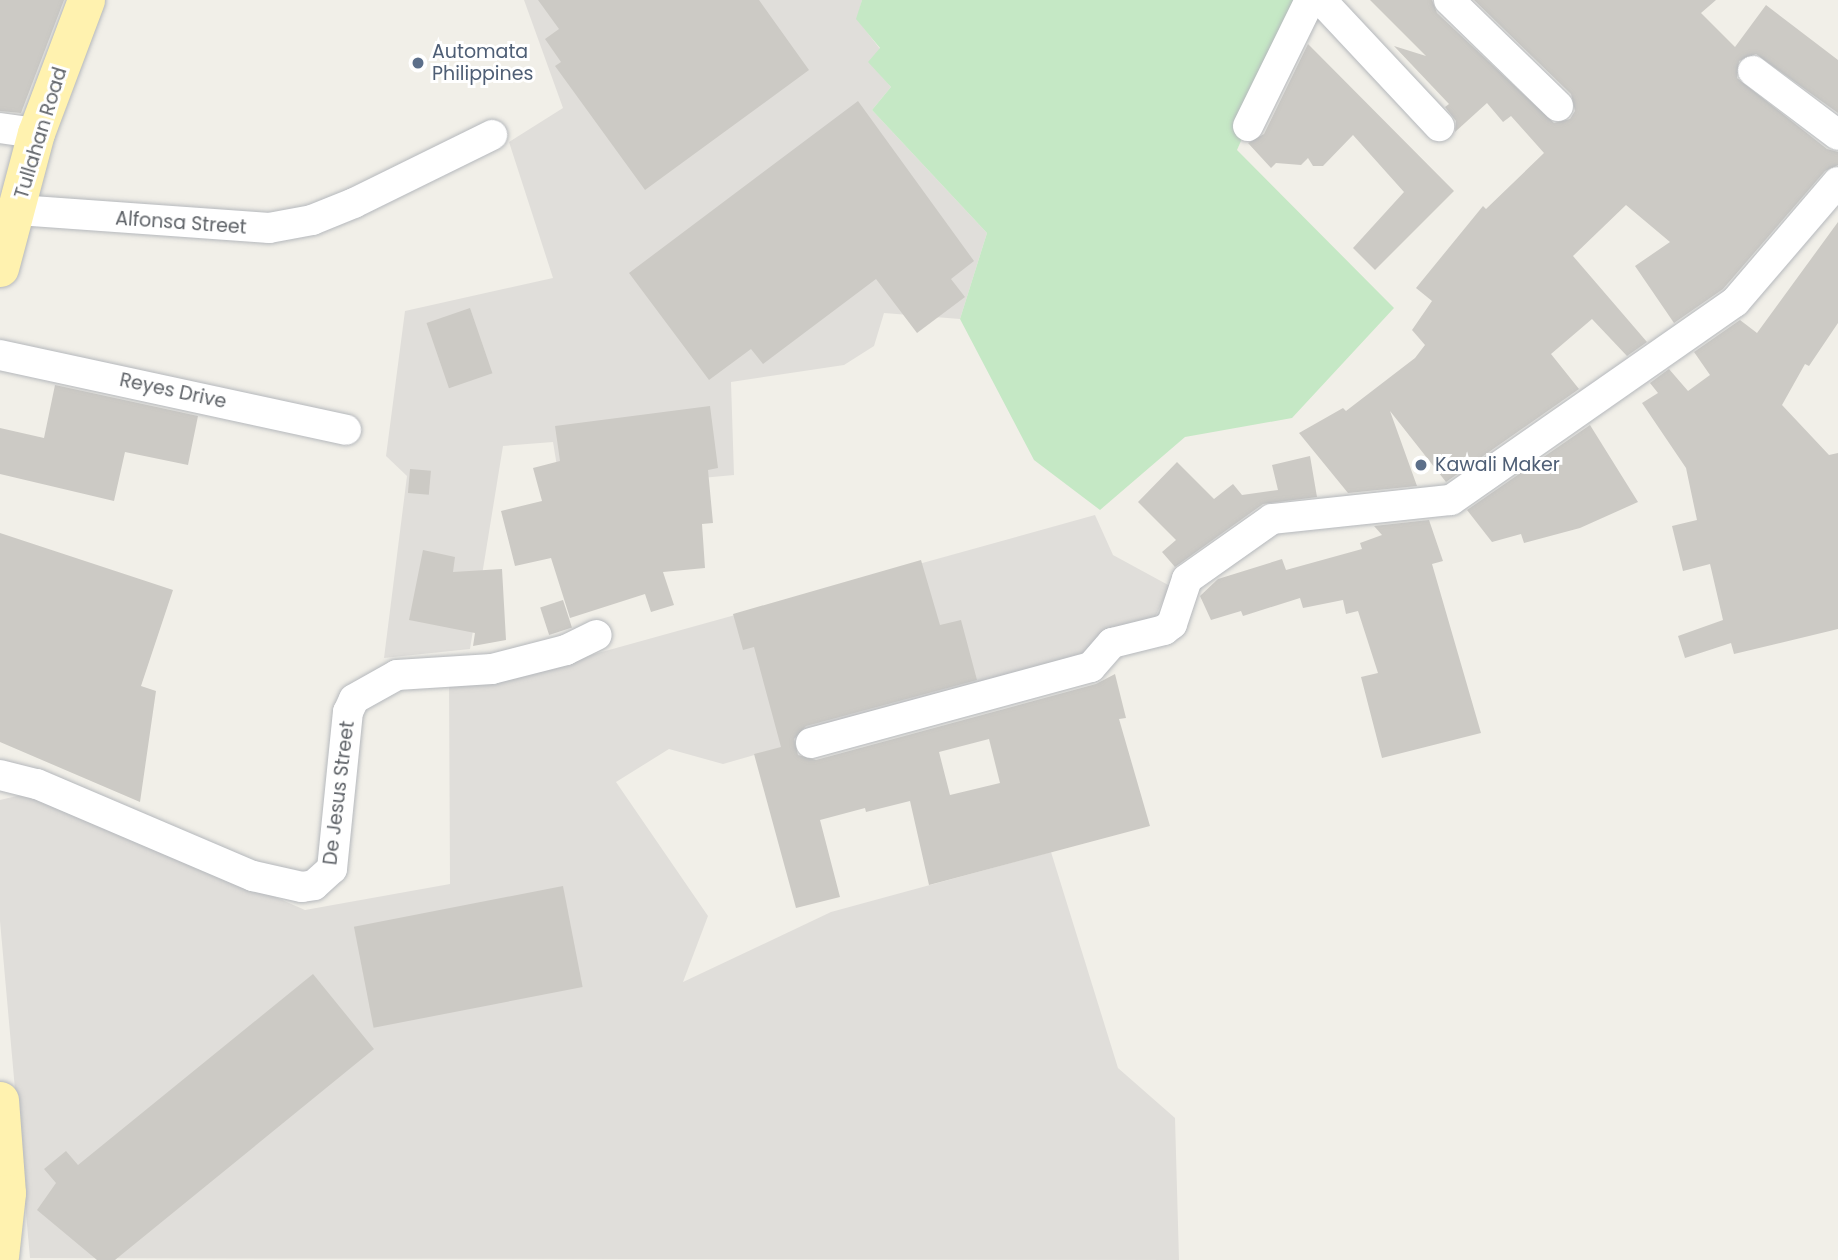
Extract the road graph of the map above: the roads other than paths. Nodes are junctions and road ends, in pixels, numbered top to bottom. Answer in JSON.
{"nodes":[{"id":1,"x":86,"y":0,"type":"edge"},
{"id":2,"x":1310,"y":0,"type":"edge"},
{"id":3,"x":1321,"y":0,"type":"edge"},
{"id":4,"x":1449,"y":0,"type":"edge"},
{"id":5,"x":1753,"y":71,"type":"dead end"},
{"id":6,"x":1558,"y":106,"type":"dead end"},
{"id":7,"x":1248,"y":126,"type":"dead end"},
{"id":8,"x":1439,"y":126,"type":"dead end"},
{"id":9,"x":0,"y":128,"type":"edge"},
{"id":10,"x":36,"y":134,"type":"junction"},
{"id":11,"x":492,"y":135,"type":"dead end"},
{"id":12,"x":1838,"y":135,"type":"edge"},
{"id":13,"x":1838,"y":182,"type":"edge"},
{"id":14,"x":18,"y":211,"type":"junction"},
{"id":15,"x":0,"y":268,"type":"edge"},
{"id":16,"x":0,"y":355,"type":"edge"},
{"id":17,"x":346,"y":430,"type":"dead end"},
{"id":18,"x":597,"y":635,"type":"dead end"},
{"id":19,"x":811,"y":743,"type":"dead end"},
{"id":20,"x":0,"y":775,"type":"edge"},
{"id":21,"x":0,"y":1100,"type":"edge"},
{"id":22,"x":0,"y":1256,"type":"edge"}],
"edges":[{"from":1,"to":10,"type":"main road","name":"Tullahan Road"},
{"from":2,"to":7,"type":"street"},
{"from":3,"to":8,"type":"street"},
{"from":4,"to":6,"type":"street"},
{"from":5,"to":12,"type":"street"},
{"from":9,"to":10,"type":"street"},
{"from":10,"to":14,"type":"main road","name":"Tullahan Road"},
{"from":11,"to":14,"type":"street","name":"Alfonsa Street"},
{"from":13,"to":19,"type":"street"},
{"from":14,"to":15,"type":"main road","name":"Tullahan Road"},
{"from":16,"to":17,"type":"street","name":"Reyes Drive"},
{"from":18,"to":20,"type":"street","name":"De Jesus Street"},
{"from":21,"to":22,"type":"main road"}]}
